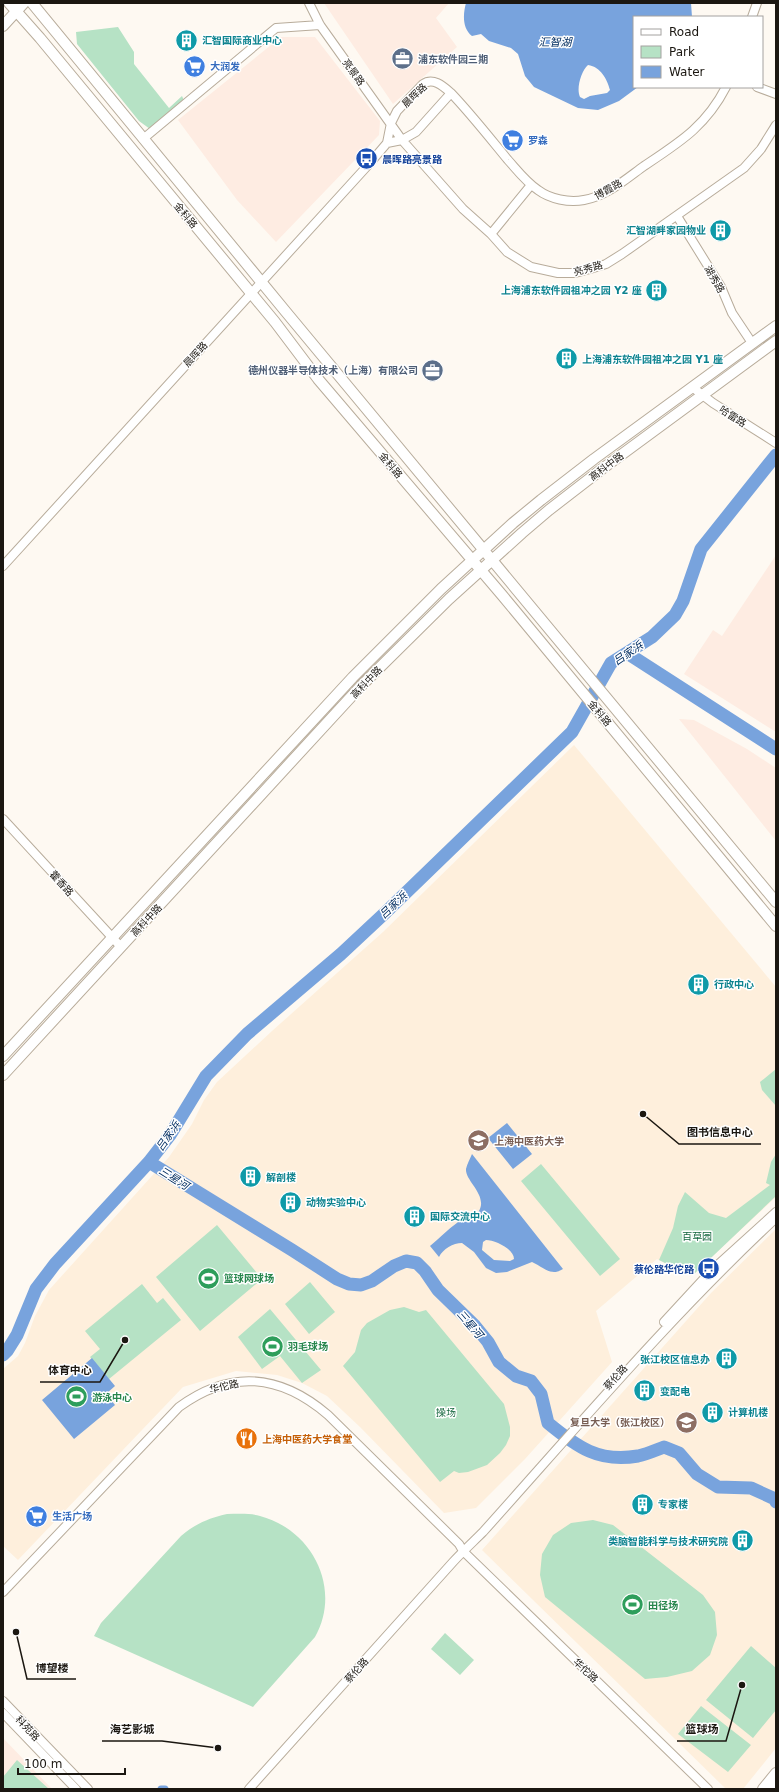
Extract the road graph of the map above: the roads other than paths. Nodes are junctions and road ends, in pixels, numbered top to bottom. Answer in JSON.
{"nodes":[{"id":1,"x":24,"y":3,"type":"edge"},
{"id":2,"x":32,"y":3,"type":"edge"},
{"id":3,"x":309,"y":3,"type":"edge"},
{"id":4,"x":757,"y":3,"type":"edge"},
{"id":5,"x":12,"y":5,"type":"edge"},
{"id":6,"x":3,"y":13,"type":"edge"},
{"id":7,"x":752,"y":16,"type":"edge"},
{"id":8,"x":3,"y":26,"type":"edge"},
{"id":9,"x":320,"y":26,"type":"junction"},
{"id":10,"x":725,"y":88,"type":"edge"},
{"id":11,"x":760,"y":88,"type":"edge"},
{"id":12,"x":451,"y":93,"type":"junction"},
{"id":13,"x":776,"y":94,"type":"edge"},
{"id":14,"x":391,"y":124,"type":"junction"},
{"id":15,"x":776,"y":125,"type":"edge"},
{"id":16,"x":143,"y":139,"type":"junction"},
{"id":17,"x":402,"y":140,"type":"junction"},
{"id":18,"x":387,"y":143,"type":"junction"},
{"id":19,"x":531,"y":185,"type":"junction"},
{"id":20,"x":677,"y":216,"type":"junction"},
{"id":21,"x":491,"y":234,"type":"junction"},
{"id":22,"x":261,"y":282,"type":"junction"},
{"id":23,"x":251,"y":293,"type":"junction"},
{"id":24,"x":776,"y":326,"type":"edge"},
{"id":25,"x":776,"y":341,"type":"edge"},
{"id":26,"x":752,"y":343,"type":"junction"},
{"id":27,"x":692,"y":387,"type":"junction"},
{"id":28,"x":702,"y":395,"type":"junction"},
{"id":29,"x":774,"y":442,"type":"edge"},
{"id":30,"x":484,"y":550,"type":"junction"},
{"id":31,"x":472,"y":560,"type":"junction"},
{"id":32,"x":492,"y":560,"type":"junction"},
{"id":33,"x":3,"y":566,"type":"edge"},
{"id":34,"x":480,"y":570,"type":"junction"},
{"id":35,"x":3,"y":818,"type":"edge"},
{"id":36,"x":776,"y":902,"type":"edge"},
{"id":37,"x":776,"y":926,"type":"edge"},
{"id":38,"x":112,"y":938,"type":"junction"},
{"id":39,"x":121,"y":947,"type":"junction"},
{"id":40,"x":3,"y":1056,"type":"edge"},
{"id":41,"x":3,"y":1075,"type":"edge"},
{"id":42,"x":776,"y":1212,"type":"edge"},
{"id":43,"x":776,"y":1218,"type":"edge"},
{"id":44,"x":574,"y":1427,"type":"junction"},
{"id":45,"x":463,"y":1551,"type":"junction"},
{"id":46,"x":3,"y":1592,"type":"edge"},
{"id":47,"x":3,"y":1598,"type":"edge"},
{"id":48,"x":3,"y":1701,"type":"edge"},
{"id":49,"x":3,"y":1713,"type":"edge"},
{"id":50,"x":776,"y":1773,"type":"edge"},
{"id":51,"x":776,"y":1786,"type":"edge"},
{"id":52,"x":76,"y":1789,"type":"edge"},
{"id":53,"x":88,"y":1789,"type":"edge"},
{"id":54,"x":249,"y":1789,"type":"edge"},
{"id":55,"x":708,"y":1789,"type":"edge"},
{"id":56,"x":763,"y":1789,"type":"edge"},
{"id":57,"x":773,"y":1789,"type":"edge"}],
"edges":[{"from":1,"to":5,"type":"main road"},
{"from":2,"to":16,"type":"main road","name":"金科路"},
{"from":3,"to":9,"type":"street","name":"亮景路"},
{"from":4,"to":7,"type":"street"},
{"from":5,"to":6,"type":"main road"},
{"from":5,"to":8,"type":"main road"},
{"from":5,"to":23,"type":"main road","name":"金科路"},
{"from":9,"to":14,"type":"street","name":"亮景路"},
{"from":9,"to":16,"type":"street"},
{"from":10,"to":19,"type":"street","name":"博霞路"},
{"from":11,"to":13,"type":"street"},
{"from":12,"to":14,"type":"street","name":"晨晖路"},
{"from":12,"to":17,"type":"street"},
{"from":12,"to":19,"type":"street","name":"博霞路"},
{"from":14,"to":17,"type":"street","name":"亮景路"},
{"from":14,"to":18,"type":"street","name":"晨晖路"},
{"from":15,"to":20,"type":"street","name":"亮秀路"},
{"from":16,"to":22,"type":"main road","name":"金科路"},
{"from":17,"to":18,"type":"street"},
{"from":17,"to":21,"type":"street","name":"亮秀路"},
{"from":18,"to":22,"type":"street","name":"晨晖路"},
{"from":19,"to":21,"type":"street"},
{"from":20,"to":21,"type":"street","name":"亮秀路"},
{"from":20,"to":26,"type":"street","name":"湖秀路"},
{"from":22,"to":23,"type":"street","name":"晨晖路"},
{"from":22,"to":30,"type":"main road","name":"金科路"},
{"from":23,"to":31,"type":"main road","name":"金科路"},
{"from":23,"to":33,"type":"street","name":"晨晖路"},
{"from":24,"to":26,"type":"main road","name":"高科中路"},
{"from":25,"to":28,"type":"main road","name":"高科中路"},
{"from":26,"to":27,"type":"main road","name":"高科中路"},
{"from":27,"to":28,"type":"street","name":"哈雷路"},
{"from":27,"to":30,"type":"main road","name":"高科中路"},
{"from":28,"to":29,"type":"street","name":"哈雷路"},
{"from":28,"to":32,"type":"main road","name":"高科中路"},
{"from":30,"to":31,"type":"main road","name":"高科中路"},
{"from":30,"to":32,"type":"main road","name":"金科路"},
{"from":31,"to":34,"type":"main road","name":"金科路"},
{"from":31,"to":38,"type":"main road","name":"高科中路"},
{"from":32,"to":34,"type":"main road","name":"高科中路"},
{"from":32,"to":36,"type":"main road","name":"金科路"},
{"from":34,"to":37,"type":"main road","name":"金科路"},
{"from":34,"to":39,"type":"main road","name":"高科中路"},
{"from":35,"to":38,"type":"street","name":"藿香路"},
{"from":38,"to":39,"type":"street","name":"藿香路"},
{"from":38,"to":40,"type":"main road","name":"高科中路"},
{"from":39,"to":41,"type":"main road","name":"高科中路"},
{"from":42,"to":44,"type":"street","name":"蔡伦路"},
{"from":43,"to":44,"type":"street","name":"蔡伦路"},
{"from":44,"to":45,"type":"street","name":"蔡伦路"},
{"from":45,"to":46,"type":"street","name":"华佗路"},
{"from":45,"to":47,"type":"street","name":"华佗路"},
{"from":45,"to":54,"type":"street","name":"蔡伦路"},
{"from":45,"to":55,"type":"street","name":"华佗路"},
{"from":48,"to":53,"type":"street","name":"科苑路"},
{"from":49,"to":52,"type":"street","name":"科苑路"},
{"from":50,"to":56,"type":"main road"},
{"from":51,"to":57,"type":"main road"}]}
